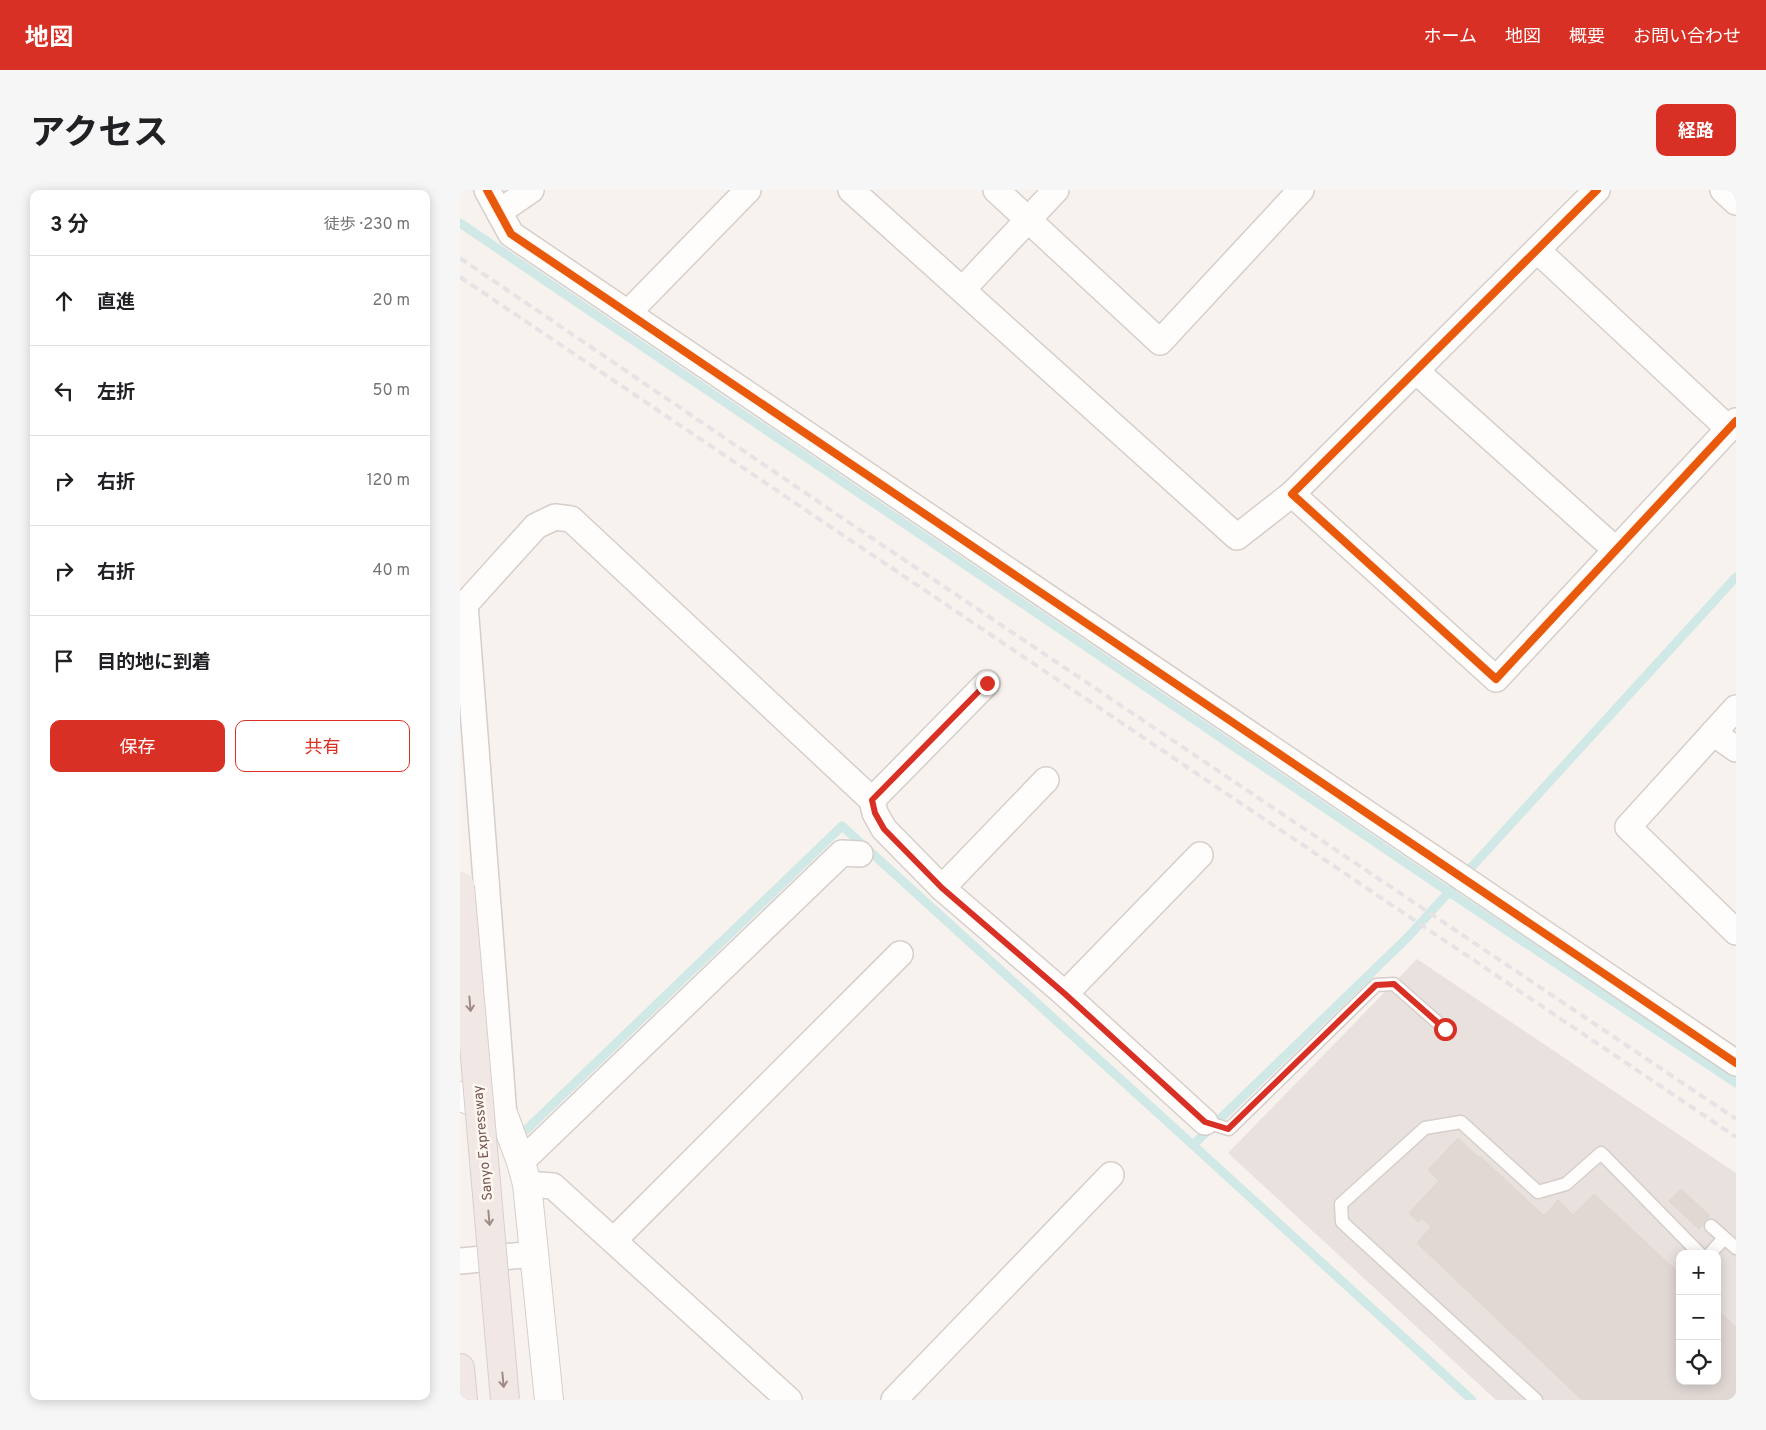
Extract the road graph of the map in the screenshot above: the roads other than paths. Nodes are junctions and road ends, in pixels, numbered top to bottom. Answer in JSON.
{"nodes":[{"id":1,"x":487,"y":190,"type":"edge"},
{"id":2,"x":530,"y":190,"type":"edge"},
{"id":3,"x":748,"y":190,"type":"edge"},
{"id":4,"x":851,"y":190,"type":"edge"},
{"id":5,"x":996,"y":190,"type":"edge"},
{"id":6,"x":1056,"y":190,"type":"edge"},
{"id":7,"x":1301,"y":190,"type":"edge"},
{"id":8,"x":1597,"y":190,"type":"edge"},
{"id":9,"x":1723,"y":190,"type":"edge"},
{"id":10,"x":1736,"y":202,"type":"edge"},
{"id":11,"x":499,"y":212,"type":"junction"},
{"id":12,"x":1029,"y":220,"type":"junction"},
{"id":13,"x":1536,"y":250,"type":"junction"},
{"id":14,"x":963,"y":289,"type":"junction"},
{"id":15,"x":628,"y":313,"type":"junction"},
{"id":16,"x":1416,"y":371,"type":"junction"},
{"id":17,"x":1732,"y":425,"type":"edge"},
{"id":18,"x":1292,"y":494,"type":"junction"},
{"id":19,"x":1616,"y":550,"type":"junction"},
{"id":20,"x":463,"y":607,"type":"edge"},
{"id":21,"x":987,"y":683,"type":"dead end"},
{"id":22,"x":1736,"y":708,"type":"edge"},
{"id":23,"x":1714,"y":733,"type":"junction"},
{"id":24,"x":1736,"y":749,"type":"edge"},
{"id":25,"x":1046,"y":780,"type":"dead end"},
{"id":26,"x":872,"y":800,"type":"junction"},
{"id":27,"x":860,"y":854,"type":"dead end"},
{"id":28,"x":1200,"y":855,"type":"dead end"},
{"id":29,"x":460,"y":886,"type":"edge"},
{"id":30,"x":942,"y":888,"type":"junction"},
{"id":31,"x":1736,"y":932,"type":"edge"},
{"id":32,"x":900,"y":954,"type":"dead end"},
{"id":33,"x":1065,"y":994,"type":"junction"},
{"id":34,"x":1445,"y":1029,"type":"dead end"},
{"id":35,"x":1736,"y":1063,"type":"edge"},
{"id":36,"x":460,"y":1096,"type":"edge"},
{"id":37,"x":504,"y":1116,"type":"junction"},
{"id":38,"x":1217,"y":1126,"type":"joint"},
{"id":39,"x":524,"y":1173,"type":"junction"},
{"id":40,"x":1111,"y":1175,"type":"dead end"},
{"id":41,"x":1711,"y":1226,"type":"dead end"},
{"id":42,"x":1724,"y":1238,"type":"junction"},
{"id":43,"x":614,"y":1240,"type":"junction"},
{"id":44,"x":1736,"y":1248,"type":"edge"},
{"id":45,"x":1696,"y":1250,"type":"edge"},
{"id":46,"x":1714,"y":1250,"type":"edge"},
{"id":47,"x":534,"y":1254,"type":"junction"},
{"id":48,"x":460,"y":1261,"type":"edge"},
{"id":49,"x":460,"y":1368,"type":"edge"},
{"id":50,"x":463,"y":1400,"type":"edge"},
{"id":51,"x":505,"y":1400,"type":"edge"},
{"id":52,"x":549,"y":1400,"type":"edge"},
{"id":53,"x":789,"y":1400,"type":"edge"},
{"id":54,"x":894,"y":1400,"type":"edge"},
{"id":55,"x":1536,"y":1400,"type":"edge"}],
"edges":[{"from":1,"to":11,"type":"street"},
{"from":2,"to":11,"type":"street"},
{"from":3,"to":15,"type":"street"},
{"from":4,"to":14,"type":"street"},
{"from":5,"to":12,"type":"street"},
{"from":6,"to":12,"type":"street"},
{"from":7,"to":12,"type":"street"},
{"from":8,"to":13,"type":"street"},
{"from":9,"to":10,"type":"street"},
{"from":11,"to":15,"type":"street"},
{"from":12,"to":14,"type":"street"},
{"from":13,"to":16,"type":"street"},
{"from":13,"to":17,"type":"street"},
{"from":14,"to":18,"type":"street"},
{"from":15,"to":35,"type":"street"},
{"from":16,"to":18,"type":"street"},
{"from":16,"to":19,"type":"street"},
{"from":17,"to":19,"type":"street"},
{"from":18,"to":19,"type":"street"},
{"from":20,"to":26,"type":"street"},
{"from":20,"to":37,"type":"street"},
{"from":21,"to":26,"type":"street"},
{"from":22,"to":23,"type":"street"},
{"from":23,"to":24,"type":"street"},
{"from":23,"to":31,"type":"street"},
{"from":25,"to":30,"type":"street"},
{"from":26,"to":30,"type":"street"},
{"from":27,"to":39,"type":"street"},
{"from":28,"to":33,"type":"street"},
{"from":29,"to":51,"type":"highway","name":"Sanyo Expressway","one_way":true,"bridge":true},
{"from":30,"to":33,"type":"street"},
{"from":32,"to":43,"type":"street"},
{"from":33,"to":38,"type":"street"},
{"from":34,"to":38,"type":"lane"},
{"from":36,"to":37,"type":"street"},
{"from":37,"to":39,"type":"street"},
{"from":39,"to":43,"type":"street"},
{"from":39,"to":47,"type":"street"},
{"from":40,"to":54,"type":"street"},
{"from":41,"to":42,"type":"lane"},
{"from":42,"to":44,"type":"lane"},
{"from":42,"to":46,"type":"lane"},
{"from":43,"to":53,"type":"street"},
{"from":45,"to":55,"type":"lane"},
{"from":47,"to":48,"type":"street"},
{"from":47,"to":52,"type":"street"},
{"from":49,"to":50,"type":"highway"}]}
